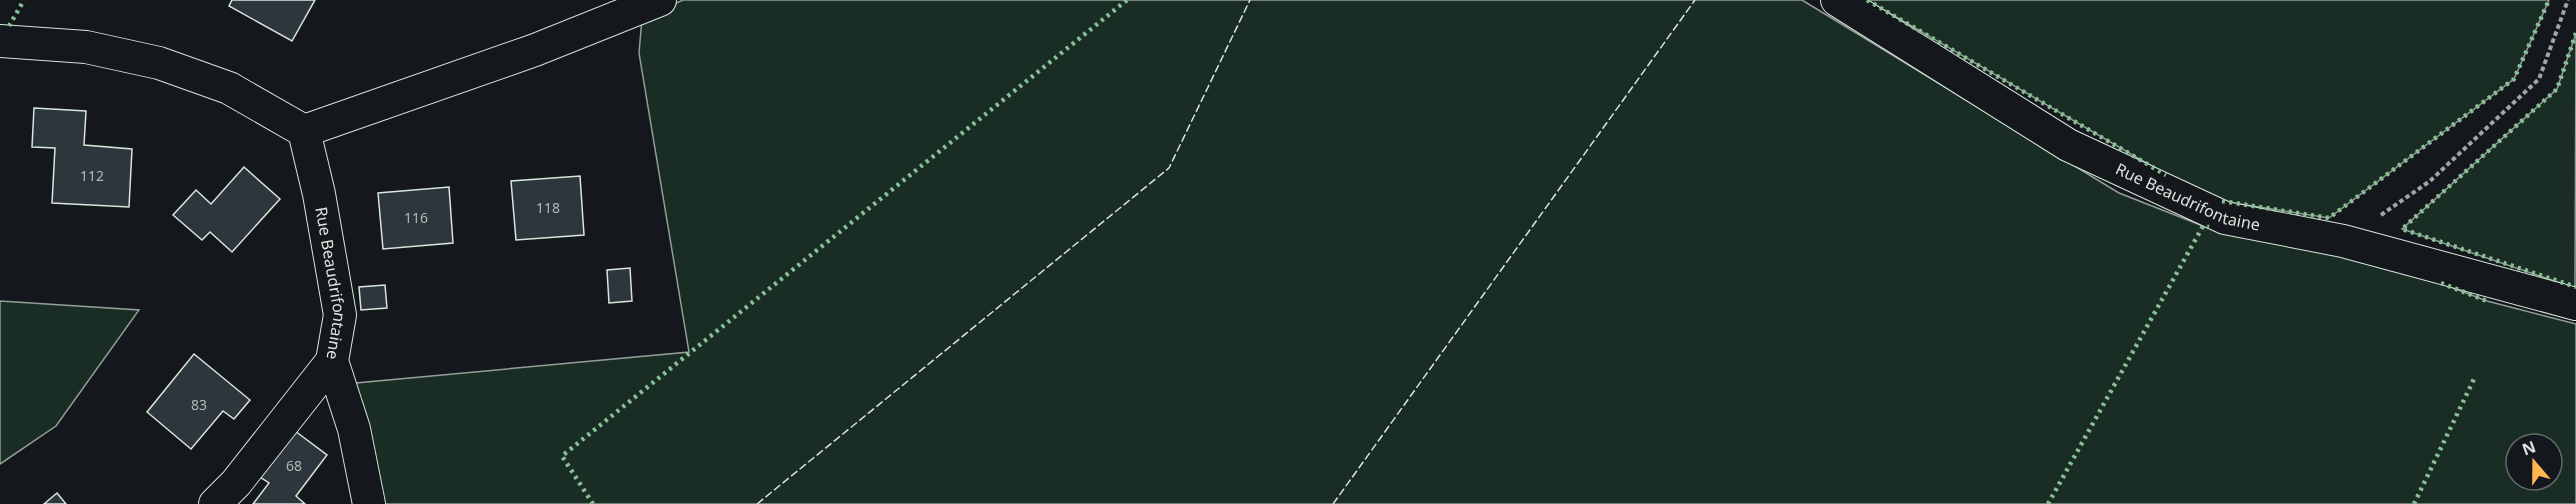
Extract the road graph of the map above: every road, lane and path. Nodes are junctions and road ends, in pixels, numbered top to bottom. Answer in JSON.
{"nodes":[{"id":1,"x":660,"y":0,"type":"edge"},
{"id":2,"x":1837,"y":0,"type":"edge"},
{"id":3,"x":2568,"y":0,"type":"edge"},
{"id":4,"x":0,"y":40,"type":"edge"},
{"id":5,"x":304,"y":130,"type":"junction"},
{"id":6,"x":2343,"y":241,"type":"junction"},
{"id":7,"x":2576,"y":304,"type":"edge"},
{"id":8,"x":332,"y":361,"type":"junction"},
{"id":9,"x":215,"y":504,"type":"edge"},
{"id":10,"x":369,"y":504,"type":"edge"}],
"edges":[{"from":1,"to":5,"type":"street"},
{"from":2,"to":6,"type":"street","name":"Rue Beaudrifontaine"},
{"from":3,"to":6,"type":"path"},
{"from":4,"to":5,"type":"street"},
{"from":5,"to":8,"type":"street","name":"Rue Beaudrifontaine"},
{"from":6,"to":7,"type":"street","name":"Rue Beaudrifontaine"},
{"from":8,"to":9,"type":"street"},
{"from":8,"to":10,"type":"street","name":"Rue Beaudrifontaine"}]}
